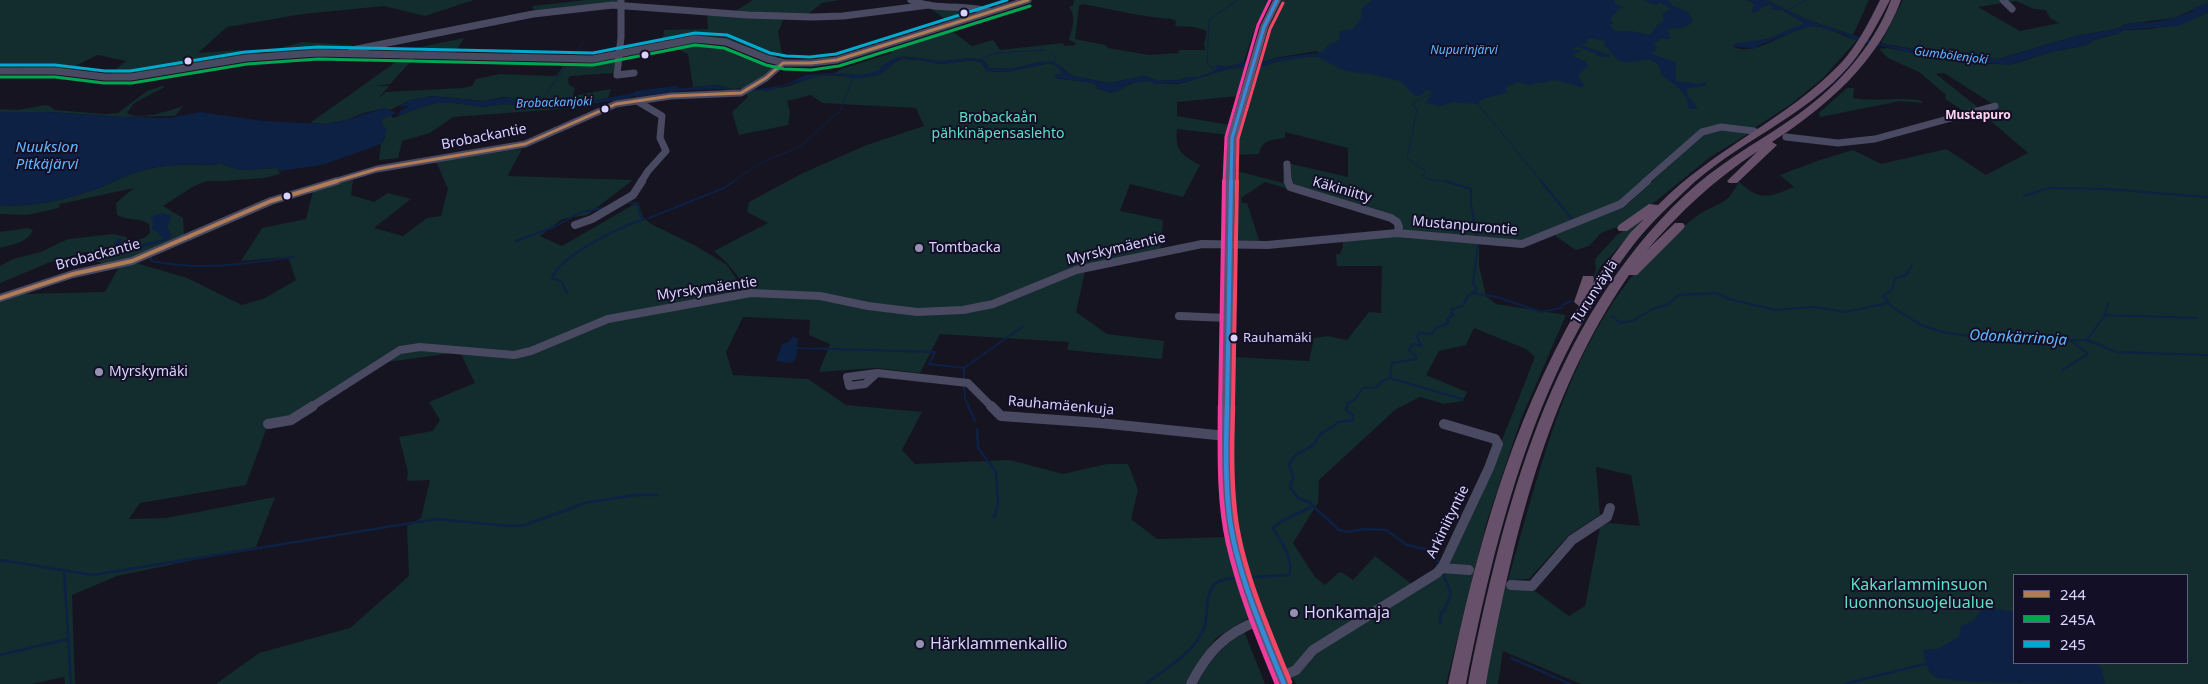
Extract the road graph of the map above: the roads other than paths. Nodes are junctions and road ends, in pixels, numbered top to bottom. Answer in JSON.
{"nodes":[{"id":1,"x":911,"y":0,"type":"edge"},
{"id":2,"x":1028,"y":0,"type":"edge"},
{"id":3,"x":1277,"y":0,"type":"edge"},
{"id":4,"x":1885,"y":0,"type":"edge"},
{"id":5,"x":1896,"y":0,"type":"edge"},
{"id":6,"x":2003,"y":0,"type":"edge"},
{"id":7,"x":622,"y":2,"type":"edge"},
{"id":8,"x":929,"y":5,"type":"junction"},
{"id":9,"x":2012,"y":9,"type":"dead end"},
{"id":10,"x":989,"y":11,"type":"junction"},
{"id":11,"x":1878,"y":36,"type":"joint"},
{"id":12,"x":1863,"y":48,"type":"junction"},
{"id":13,"x":348,"y":52,"type":"junction"},
{"id":14,"x":619,"y":55,"type":"junction"},
{"id":15,"x":783,"y":62,"type":"junction"},
{"id":16,"x":0,"y":72,"type":"edge"},
{"id":17,"x":634,"y":73,"type":"dead end"},
{"id":18,"x":637,"y":101,"type":"junction"},
{"id":19,"x":1995,"y":106,"type":"dead end"},
{"id":20,"x":1811,"y":110,"type":"junction"},
{"id":21,"x":1754,"y":131,"type":"dead end"},
{"id":22,"x":1786,"y":137,"type":"dead end"},
{"id":23,"x":1287,"y":164,"type":"dead end"},
{"id":24,"x":1733,"y":182,"type":"dead end"},
{"id":25,"x":1680,"y":188,"type":"junction"},
{"id":26,"x":575,"y":225,"type":"dead end"},
{"id":27,"x":1679,"y":226,"type":"dead end"},
{"id":28,"x":1623,"y":228,"type":"dead end"},
{"id":29,"x":1397,"y":233,"type":"junction"},
{"id":30,"x":1228,"y":244,"type":"junction"},
{"id":31,"x":1588,"y":279,"type":"dead end"},
{"id":32,"x":0,"y":298,"type":"edge"},
{"id":33,"x":1604,"y":301,"type":"junction"},
{"id":34,"x":1179,"y":316,"type":"dead end"},
{"id":35,"x":1228,"y":318,"type":"junction"},
{"id":36,"x":1574,"y":324,"type":"junction"},
{"id":37,"x":877,"y":373,"type":"dead end"},
{"id":38,"x":268,"y":424,"type":"dead end"},
{"id":39,"x":1444,"y":424,"type":"dead end"},
{"id":40,"x":1226,"y":436,"type":"junction"},
{"id":41,"x":1610,"y":508,"type":"dead end"},
{"id":42,"x":1441,"y":568,"type":"junction"},
{"id":43,"x":1469,"y":570,"type":"dead end"},
{"id":44,"x":1511,"y":585,"type":"dead end"},
{"id":45,"x":1258,"y":621,"type":"junction"},
{"id":46,"x":1283,"y":680,"type":"edge"},
{"id":47,"x":1191,"y":684,"type":"edge"},
{"id":48,"x":1457,"y":684,"type":"edge"},
{"id":49,"x":1476,"y":684,"type":"edge"}],
"edges":[{"from":1,"to":8,"type":"street"},
{"from":2,"to":10,"type":"street"},
{"from":3,"to":30,"type":"main road"},
{"from":4,"to":12,"type":"highway","name":"Turunväylä"},
{"from":5,"to":11,"type":"highway","name":"Turunväylä"},
{"from":6,"to":9,"type":"street"},
{"from":7,"to":8,"type":"street"},
{"from":7,"to":13,"type":"street"},
{"from":7,"to":14,"type":"street"},
{"from":8,"to":10,"type":"street"},
{"from":10,"to":15,"type":"street"},
{"from":11,"to":12,"type":"highway","name":"Turunväylä"},
{"from":12,"to":20,"type":"highway","name":"Turunväylä"},
{"from":12,"to":25,"type":"highway","name":"Turunväylä"},
{"from":13,"to":14,"type":"street"},
{"from":13,"to":16,"type":"street"},
{"from":14,"to":15,"type":"street"},
{"from":14,"to":17,"type":"street"},
{"from":15,"to":18,"type":"street","name":"Brobackantie"},
{"from":18,"to":26,"type":"street"},
{"from":18,"to":32,"type":"street","name":"Brobackantie"},
{"from":19,"to":22,"type":"street"},
{"from":20,"to":24,"type":"highway"},
{"from":20,"to":33,"type":"highway","name":"Turunväylä"},
{"from":21,"to":29,"type":"street","name":"Mustanpurontie"},
{"from":23,"to":29,"type":"street","name":"Käkiniitty"},
{"from":25,"to":28,"type":"highway"},
{"from":25,"to":36,"type":"highway","name":"Turunväylä"},
{"from":27,"to":33,"type":"highway"},
{"from":29,"to":30,"type":"street","name":"Mustanpurontie"},
{"from":30,"to":35,"type":"main road"},
{"from":30,"to":38,"type":"street","name":"Myrskymäentie"},
{"from":31,"to":36,"type":"highway"},
{"from":33,"to":49,"type":"highway","name":"Turunväylä"},
{"from":34,"to":35,"type":"street"},
{"from":35,"to":40,"type":"main road"},
{"from":36,"to":48,"type":"highway","name":"Turunväylä"},
{"from":37,"to":40,"type":"street","name":"Rauhamäenkuja"},
{"from":39,"to":42,"type":"street","name":"Arkiniityntie"},
{"from":40,"to":45,"type":"main road"},
{"from":41,"to":44,"type":"street"},
{"from":42,"to":43,"type":"street"},
{"from":42,"to":46,"type":"street","name":"Arkiniityntie"},
{"from":45,"to":46,"type":"main road"},
{"from":45,"to":47,"type":"street"}]}
